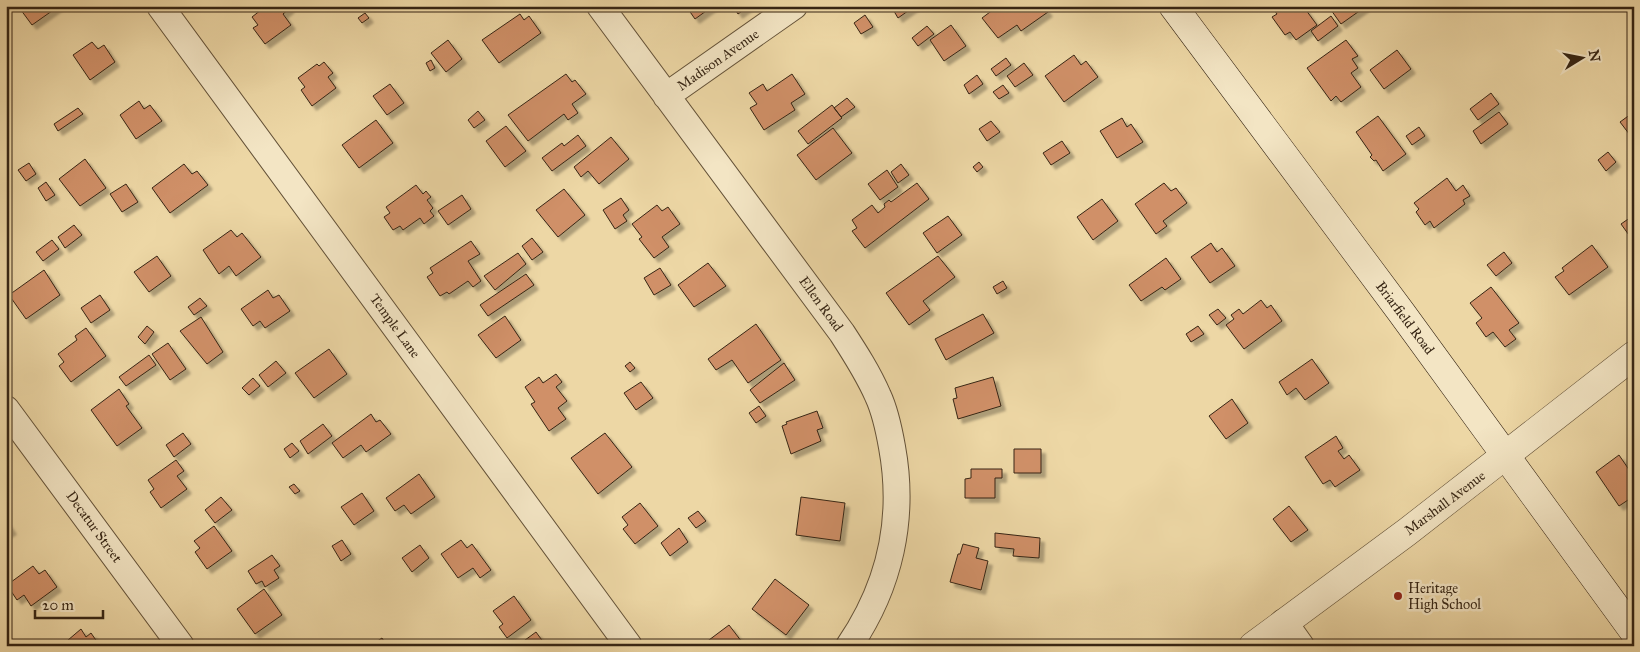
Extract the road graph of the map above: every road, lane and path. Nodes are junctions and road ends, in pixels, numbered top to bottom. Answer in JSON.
{"nodes":[{"id":1,"x":160,"y":6,"type":"edge"},
{"id":2,"x":600,"y":6,"type":"edge"},
{"id":3,"x":794,"y":6,"type":"edge"},
{"id":4,"x":1173,"y":6,"type":"edge"},
{"id":5,"x":666,"y":96,"type":"junction"},
{"id":6,"x":1634,"y":355,"type":"edge"},
{"id":7,"x":6,"y":409,"type":"edge"},
{"id":8,"x":1507,"y":456,"type":"junction"},
{"id":9,"x":1284,"y":622,"type":"junction"},
{"id":10,"x":1634,"y":632,"type":"edge"},
{"id":11,"x":181,"y":646,"type":"edge"},
{"id":12,"x":630,"y":646,"type":"edge"},
{"id":13,"x":849,"y":646,"type":"edge"},
{"id":14,"x":1253,"y":646,"type":"edge"},
{"id":15,"x":1301,"y":646,"type":"edge"}],
"edges":[{"from":1,"to":12,"type":"street","name":"Temple Lane"},
{"from":2,"to":5,"type":"street","name":"Ellen Road"},
{"from":3,"to":5,"type":"street","name":"Madison Avenue"},
{"from":4,"to":8,"type":"main road","name":"Briarfield Road"},
{"from":5,"to":13,"type":"street","name":"Ellen Road"},
{"from":6,"to":8,"type":"main road","name":"Marshall Avenue"},
{"from":7,"to":11,"type":"street","name":"Decatur Street"},
{"from":8,"to":9,"type":"main road","name":"Marshall Avenue"},
{"from":8,"to":10,"type":"main road","name":"Briarfield Road"},
{"from":9,"to":14,"type":"main road","name":"Marshall Avenue"},
{"from":9,"to":15,"type":"street"}]}
